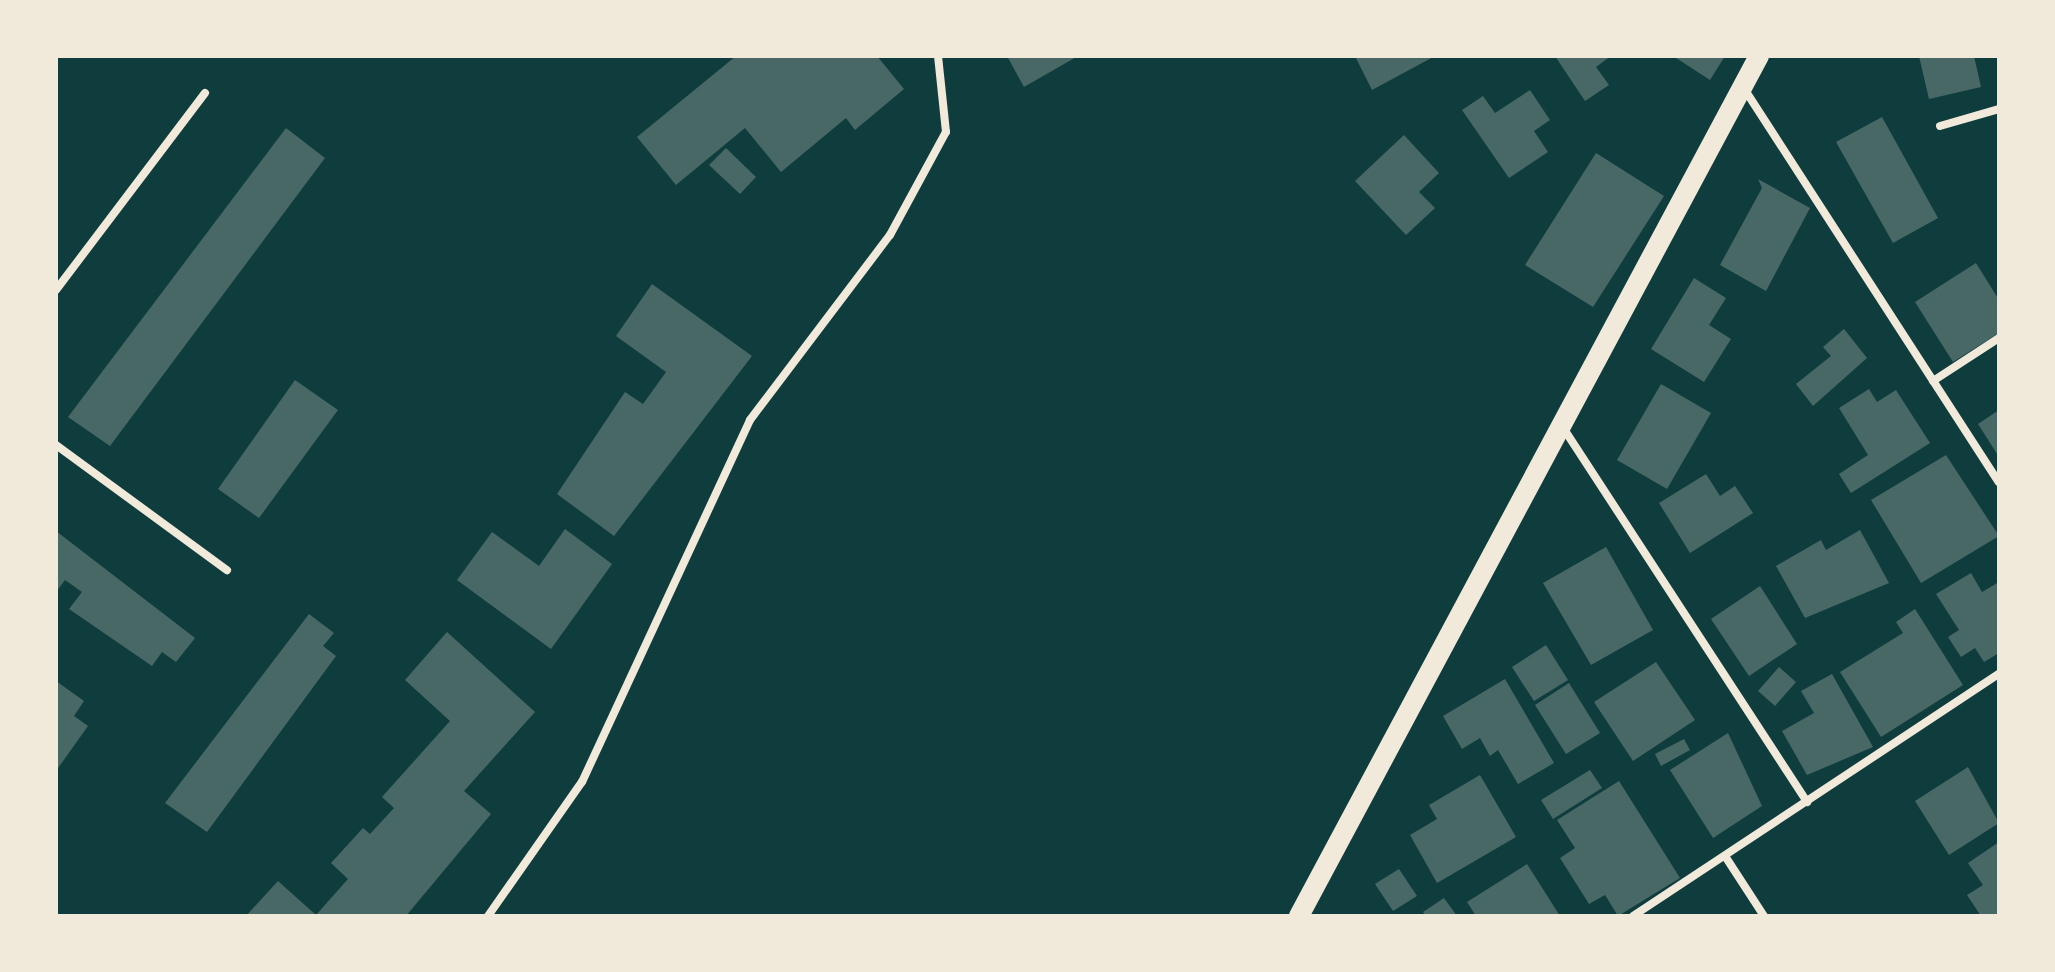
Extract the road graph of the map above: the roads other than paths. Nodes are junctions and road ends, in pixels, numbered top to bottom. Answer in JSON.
{"nodes":[{"id":1,"x":938,"y":56,"type":"edge"},
{"id":2,"x":1759,"y":56,"type":"edge"},
{"id":3,"x":1742,"y":86,"type":"junction"},
{"id":4,"x":205,"y":93,"type":"dead end"},
{"id":5,"x":1999,"y":109,"type":"edge"},
{"id":6,"x":1940,"y":126,"type":"dead end"},
{"id":7,"x":56,"y":290,"type":"edge"},
{"id":8,"x":1999,"y":338,"type":"edge"},
{"id":9,"x":1933,"y":381,"type":"junction"},
{"id":10,"x":1559,"y":422,"type":"junction"},
{"id":11,"x":56,"y":445,"type":"edge"},
{"id":12,"x":1999,"y":482,"type":"edge"},
{"id":13,"x":227,"y":570,"type":"dead end"},
{"id":14,"x":1999,"y":674,"type":"edge"},
{"id":15,"x":1807,"y":802,"type":"junction"},
{"id":16,"x":1725,"y":856,"type":"junction"},
{"id":17,"x":488,"y":916,"type":"edge"},
{"id":18,"x":1299,"y":916,"type":"edge"},
{"id":19,"x":1633,"y":916,"type":"edge"},
{"id":20,"x":1764,"y":916,"type":"edge"}],
"edges":[{"from":1,"to":17,"type":"street"},
{"from":2,"to":3,"type":"main road"},
{"from":3,"to":9,"type":"street"},
{"from":3,"to":10,"type":"main road"},
{"from":4,"to":7,"type":"street"},
{"from":5,"to":6,"type":"street"},
{"from":8,"to":9,"type":"street"},
{"from":9,"to":12,"type":"street"},
{"from":10,"to":15,"type":"street"},
{"from":10,"to":18,"type":"main road"},
{"from":11,"to":13,"type":"street"},
{"from":14,"to":15,"type":"street"},
{"from":15,"to":16,"type":"street"},
{"from":16,"to":19,"type":"street"},
{"from":16,"to":20,"type":"street"}]}
